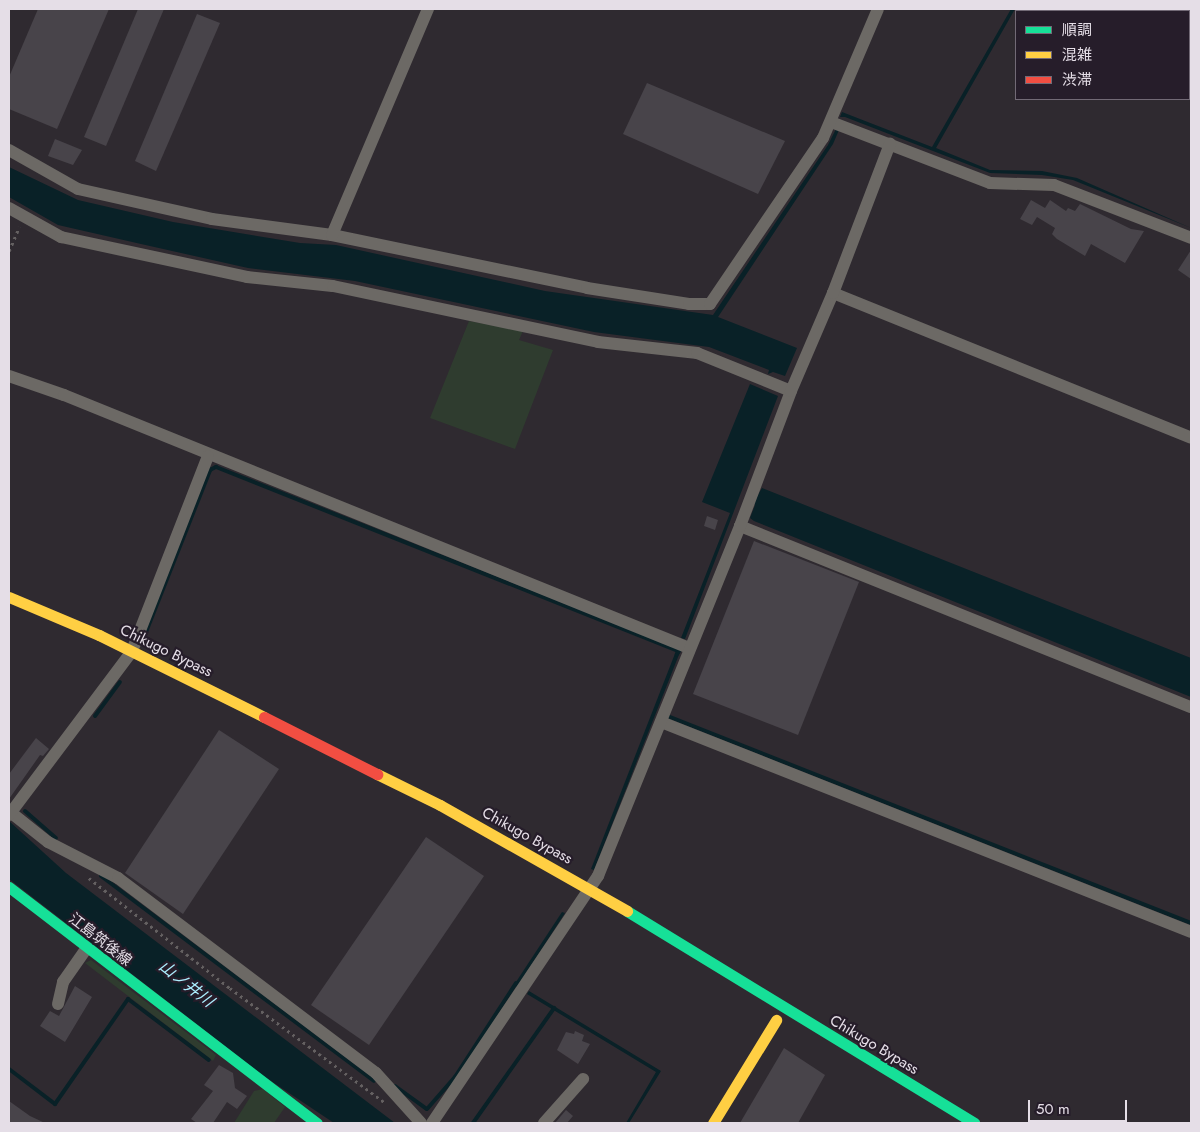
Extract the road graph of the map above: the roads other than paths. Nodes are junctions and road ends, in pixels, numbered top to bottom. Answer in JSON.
{"nodes":[{"id":1,"x":428,"y":9,"type":"edge"},
{"id":2,"x":878,"y":9,"type":"edge"},
{"id":3,"x":831,"y":122,"type":"junction"},
{"id":4,"x":890,"y":144,"type":"junction"},
{"id":5,"x":9,"y":150,"type":"edge"},
{"id":6,"x":9,"y":208,"type":"edge"},
{"id":7,"x":332,"y":236,"type":"junction"},
{"id":8,"x":1191,"y":238,"type":"edge"},
{"id":9,"x":833,"y":293,"type":"junction"},
{"id":10,"x":9,"y":376,"type":"edge"},
{"id":11,"x":791,"y":391,"type":"junction"},
{"id":12,"x":1191,"y":438,"type":"edge"},
{"id":13,"x":208,"y":456,"type":"junction"},
{"id":14,"x":741,"y":522,"type":"junction"},
{"id":15,"x":9,"y":597,"type":"edge"},
{"id":16,"x":44,"y":614,"type":"junction"},
{"id":17,"x":689,"y":648,"type":"junction"},
{"id":18,"x":132,"y":652,"type":"junction"},
{"id":19,"x":129,"y":664,"type":"junction"},
{"id":20,"x":1191,"y":707,"type":"edge"},
{"id":21,"x":661,"y":722,"type":"junction"},
{"id":22,"x":327,"y":763,"type":"dead end"},
{"id":23,"x":10,"y":813,"type":"edge"},
{"id":24,"x":463,"y":833,"type":"dead end"},
{"id":25,"x":9,"y":887,"type":"edge"},
{"id":26,"x":590,"y":888,"type":"junction"},
{"id":27,"x":577,"y":899,"type":"junction"},
{"id":28,"x":595,"y":910,"type":"dead end"},
{"id":29,"x":1191,"y":932,"type":"edge"},
{"id":30,"x":86,"y":949,"type":"junction"},
{"id":31,"x":58,"y":1004,"type":"dead end"},
{"id":32,"x":776,"y":1020,"type":"dead end"},
{"id":33,"x":583,"y":1079,"type":"dead end"},
{"id":34,"x":317,"y":1123,"type":"edge"},
{"id":35,"x":421,"y":1123,"type":"edge"},
{"id":36,"x":432,"y":1123,"type":"edge"},
{"id":37,"x":544,"y":1123,"type":"edge"},
{"id":38,"x":713,"y":1123,"type":"edge"},
{"id":39,"x":974,"y":1123,"type":"edge"}],
"edges":[{"from":1,"to":7,"type":"street"},
{"from":2,"to":3,"type":"street"},
{"from":3,"to":4,"type":"street"},
{"from":3,"to":7,"type":"street"},
{"from":4,"to":8,"type":"street"},
{"from":4,"to":9,"type":"street"},
{"from":5,"to":7,"type":"street"},
{"from":6,"to":11,"type":"street"},
{"from":9,"to":11,"type":"street"},
{"from":9,"to":12,"type":"street"},
{"from":10,"to":13,"type":"street"},
{"from":11,"to":14,"type":"street"},
{"from":13,"to":17,"type":"street"},
{"from":13,"to":18,"type":"street"},
{"from":14,"to":17,"type":"street"},
{"from":14,"to":20,"type":"street"},
{"from":15,"to":16,"type":"main road","name":"Chikugo Bypass"},
{"from":16,"to":18,"type":"main road","name":"Chikugo Bypass"},
{"from":16,"to":19,"type":"main road","name":"Chikugo Bypass"},
{"from":17,"to":21,"type":"street"},
{"from":18,"to":19,"type":"street"},
{"from":18,"to":26,"type":"main road","name":"Chikugo Bypass"},
{"from":19,"to":23,"type":"street"},
{"from":21,"to":26,"type":"street"},
{"from":21,"to":29,"type":"street"},
{"from":22,"to":24,"type":"main road","name":"Chikugo Bypass"},
{"from":23,"to":35,"type":"street"},
{"from":25,"to":30,"type":"main road","name":"江島筑後線"},
{"from":26,"to":27,"type":"street"},
{"from":26,"to":39,"type":"main road","name":"Chikugo Bypass"},
{"from":27,"to":28,"type":"main road"},
{"from":27,"to":36,"type":"street"},
{"from":30,"to":31,"type":"street"},
{"from":30,"to":34,"type":"main road","name":"江島筑後線"},
{"from":32,"to":38,"type":"main road"},
{"from":33,"to":37,"type":"street"}]}
